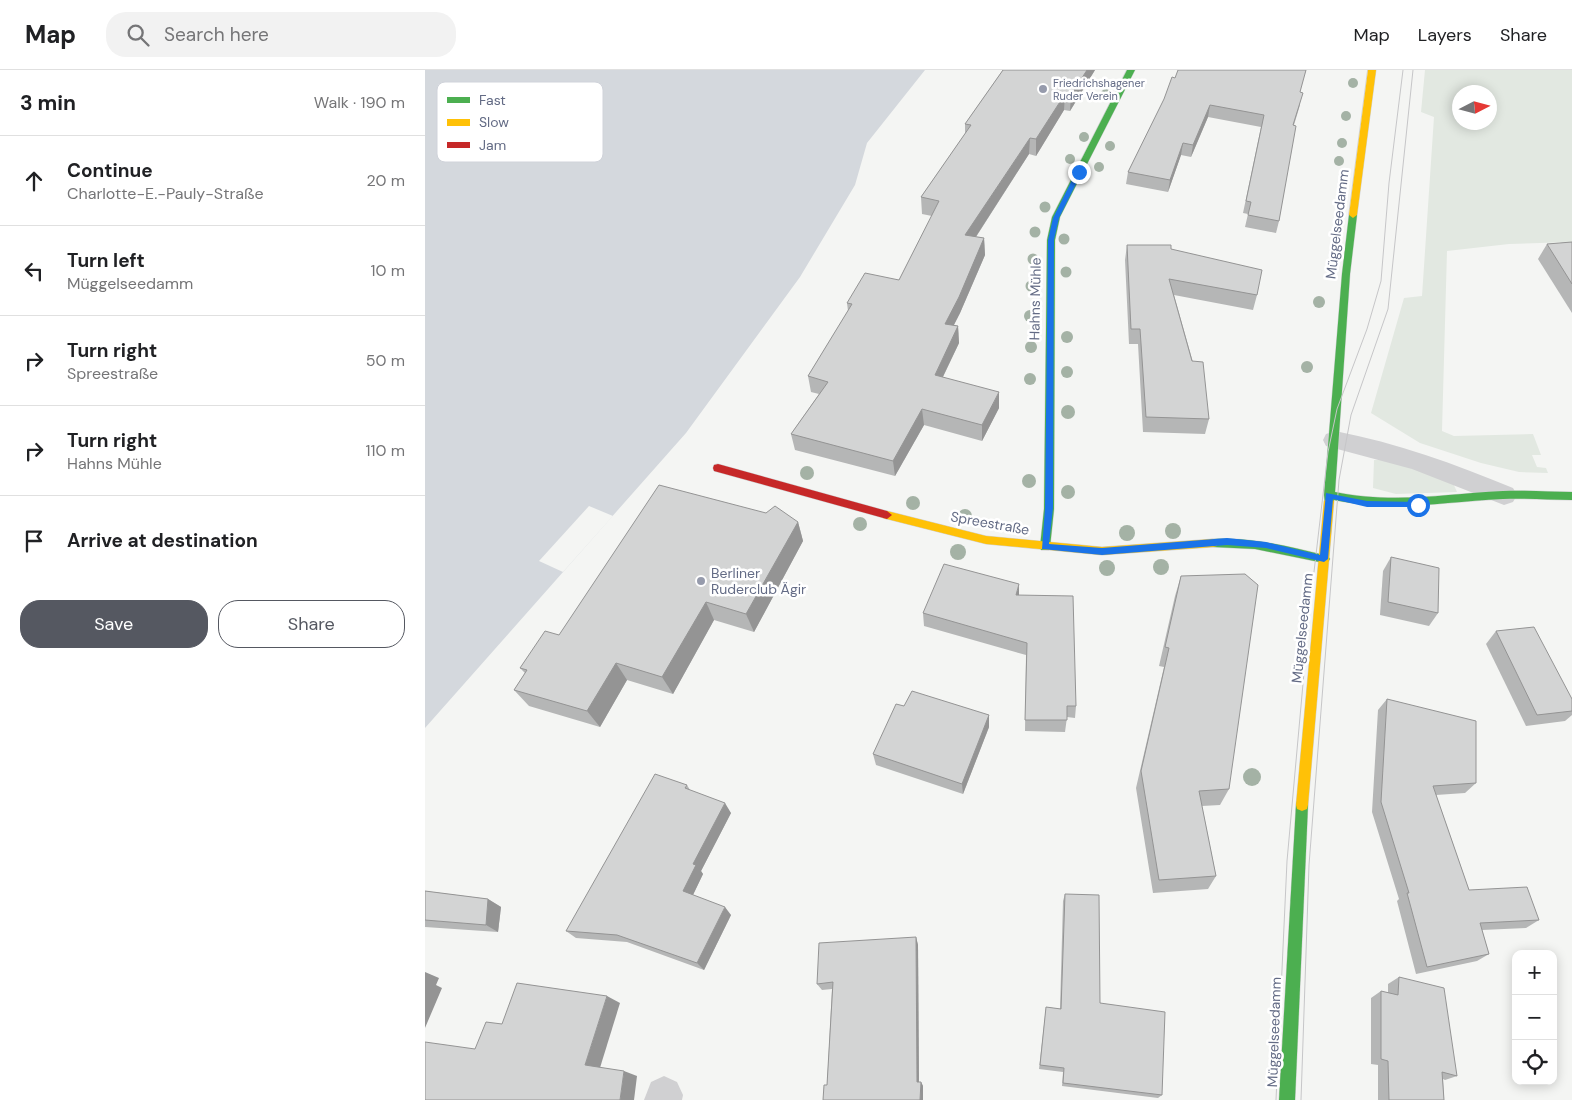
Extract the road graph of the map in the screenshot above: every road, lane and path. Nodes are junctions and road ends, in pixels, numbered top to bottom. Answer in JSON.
{"nodes":[{"id":1,"x":1131,"y":70,"type":"edge"},
{"id":2,"x":1372,"y":70,"type":"edge"},
{"id":3,"x":1335,"y":440,"type":"junction"},
{"id":4,"x":718,"y":468,"type":"dead end"},
{"id":5,"x":1329,"y":495,"type":"junction"},
{"id":6,"x":1504,"y":495,"type":"junction"},
{"id":7,"x":1572,"y":496,"type":"edge"},
{"id":8,"x":1045,"y":547,"type":"junction"},
{"id":9,"x":1324,"y":559,"type":"junction"},
{"id":10,"x":1287,"y":1100,"type":"edge"}],
"edges":[{"from":1,"to":8,"type":"street","name":"Hahns Mühle"},
{"from":2,"to":3,"type":"street","name":"Müggelseedamm"},
{"from":3,"to":5,"type":"street","name":"Müggelseedamm"},
{"from":3,"to":6,"type":"street"},
{"from":4,"to":8,"type":"street","name":"Spreestraße"},
{"from":5,"to":6,"type":"street"},
{"from":5,"to":9,"type":"street","name":"Müggelseedamm"},
{"from":6,"to":7,"type":"street"},
{"from":8,"to":9,"type":"street","name":"Spreestraße"},
{"from":9,"to":10,"type":"street","name":"Müggelseedamm"}]}
